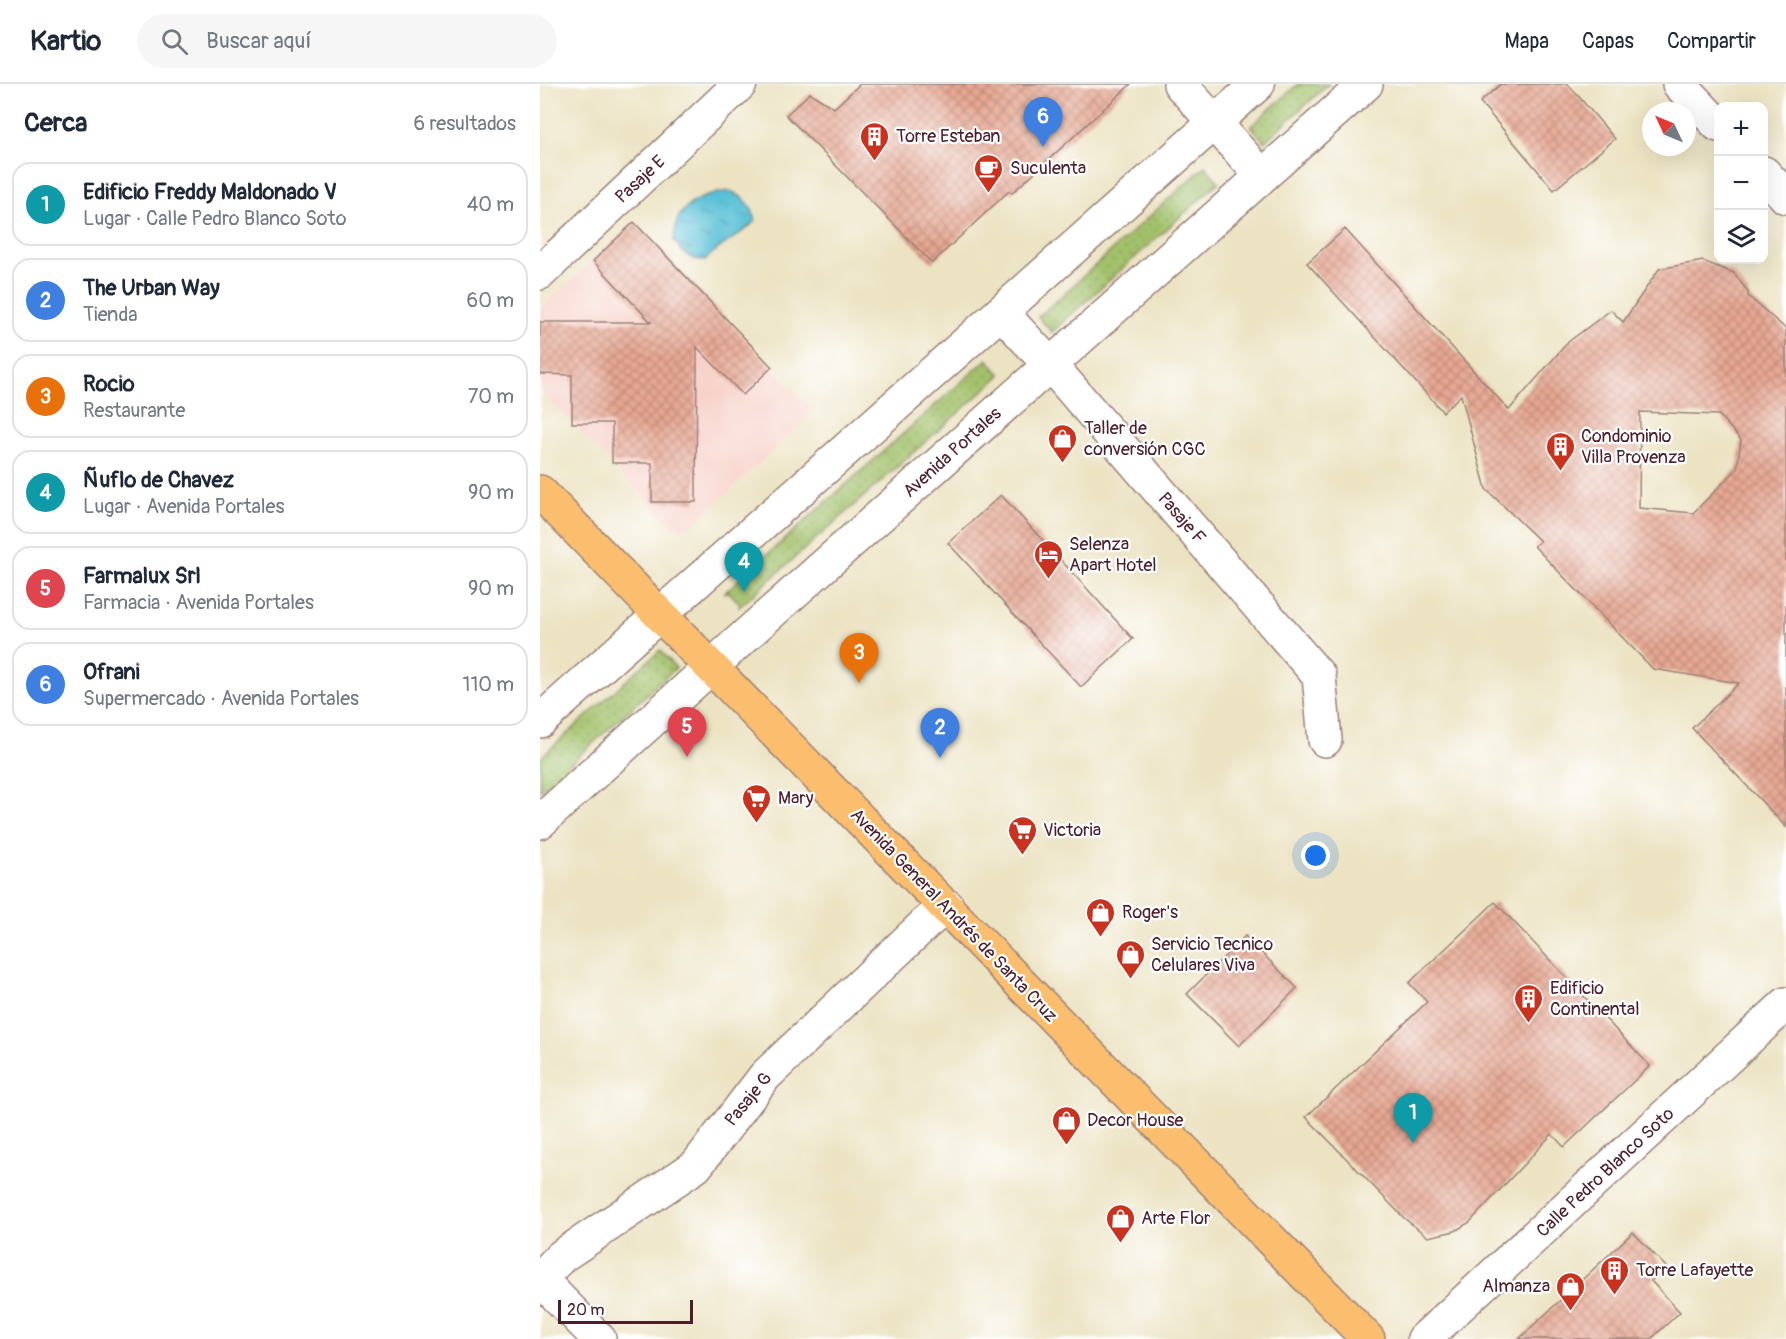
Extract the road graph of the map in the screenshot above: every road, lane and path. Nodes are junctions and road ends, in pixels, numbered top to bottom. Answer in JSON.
{"nodes":[{"id":1,"x":740,"y":84,"type":"edge"},
{"id":2,"x":1180,"y":84,"type":"edge"},
{"id":3,"x":1258,"y":84,"type":"edge"},
{"id":4,"x":1366,"y":84,"type":"edge"},
{"id":5,"x":1679,"y":84,"type":"edge"},
{"id":6,"x":1714,"y":120,"type":"edge"},
{"id":7,"x":1213,"y":123,"type":"junction"},
{"id":8,"x":1262,"y":176,"type":"junction"},
{"id":9,"x":1768,"y":177,"type":"edge"},
{"id":10,"x":1786,"y":197,"type":"edge"},
{"id":11,"x":540,"y":273,"type":"edge"},
{"id":12,"x":1001,"y":312,"type":"junction"},
{"id":13,"x":1049,"y":365,"type":"junction"},
{"id":14,"x":540,"y":492,"type":"edge"},
{"id":15,"x":660,"y":614,"type":"junction"},
{"id":16,"x":712,"y":666,"type":"junction"},
{"id":17,"x":540,"y":721,"type":"edge"},
{"id":18,"x":1325,"y":740,"type":"dead end"},
{"id":19,"x":540,"y":822,"type":"edge"},
{"id":20,"x":947,"y":906,"type":"junction"},
{"id":21,"x":1786,"y":1004,"type":"edge"},
{"id":22,"x":540,"y":1279,"type":"edge"},
{"id":23,"x":599,"y":1339,"type":"edge"},
{"id":24,"x":1368,"y":1339,"type":"edge"},
{"id":25,"x":1424,"y":1339,"type":"edge"}],
"edges":[{"from":1,"to":11,"type":"street","name":"Pasaje E"},
{"from":2,"to":7,"type":"street"},
{"from":3,"to":7,"type":"street"},
{"from":4,"to":8,"type":"street","name":"Avenida Portales"},
{"from":5,"to":6,"type":"street"},
{"from":7,"to":8,"type":"street"},
{"from":7,"to":12,"type":"street"},
{"from":8,"to":13,"type":"street","name":"Avenida Portales"},
{"from":9,"to":10,"type":"street"},
{"from":12,"to":13,"type":"street","name":"Pasaje F"},
{"from":12,"to":15,"type":"street"},
{"from":13,"to":16,"type":"street","name":"Avenida Portales"},
{"from":13,"to":18,"type":"street","name":"Pasaje F"},
{"from":14,"to":15,"type":"main road","name":"Avenida General Andrés de Santa Cruz"},
{"from":15,"to":16,"type":"main road","name":"Avenida General Andrés de Santa Cruz"},
{"from":15,"to":17,"type":"street"},
{"from":16,"to":19,"type":"street","name":"Avenida Portales"},
{"from":16,"to":20,"type":"main road","name":"Avenida General Andrés de Santa Cruz"},
{"from":20,"to":22,"type":"street","name":"Pasaje G"},
{"from":20,"to":24,"type":"main road","name":"Avenida General Andrés de Santa Cruz"},
{"from":21,"to":25,"type":"street","name":"Calle Pedro Blanco Soto"},
{"from":22,"to":23,"type":"street"}]}
